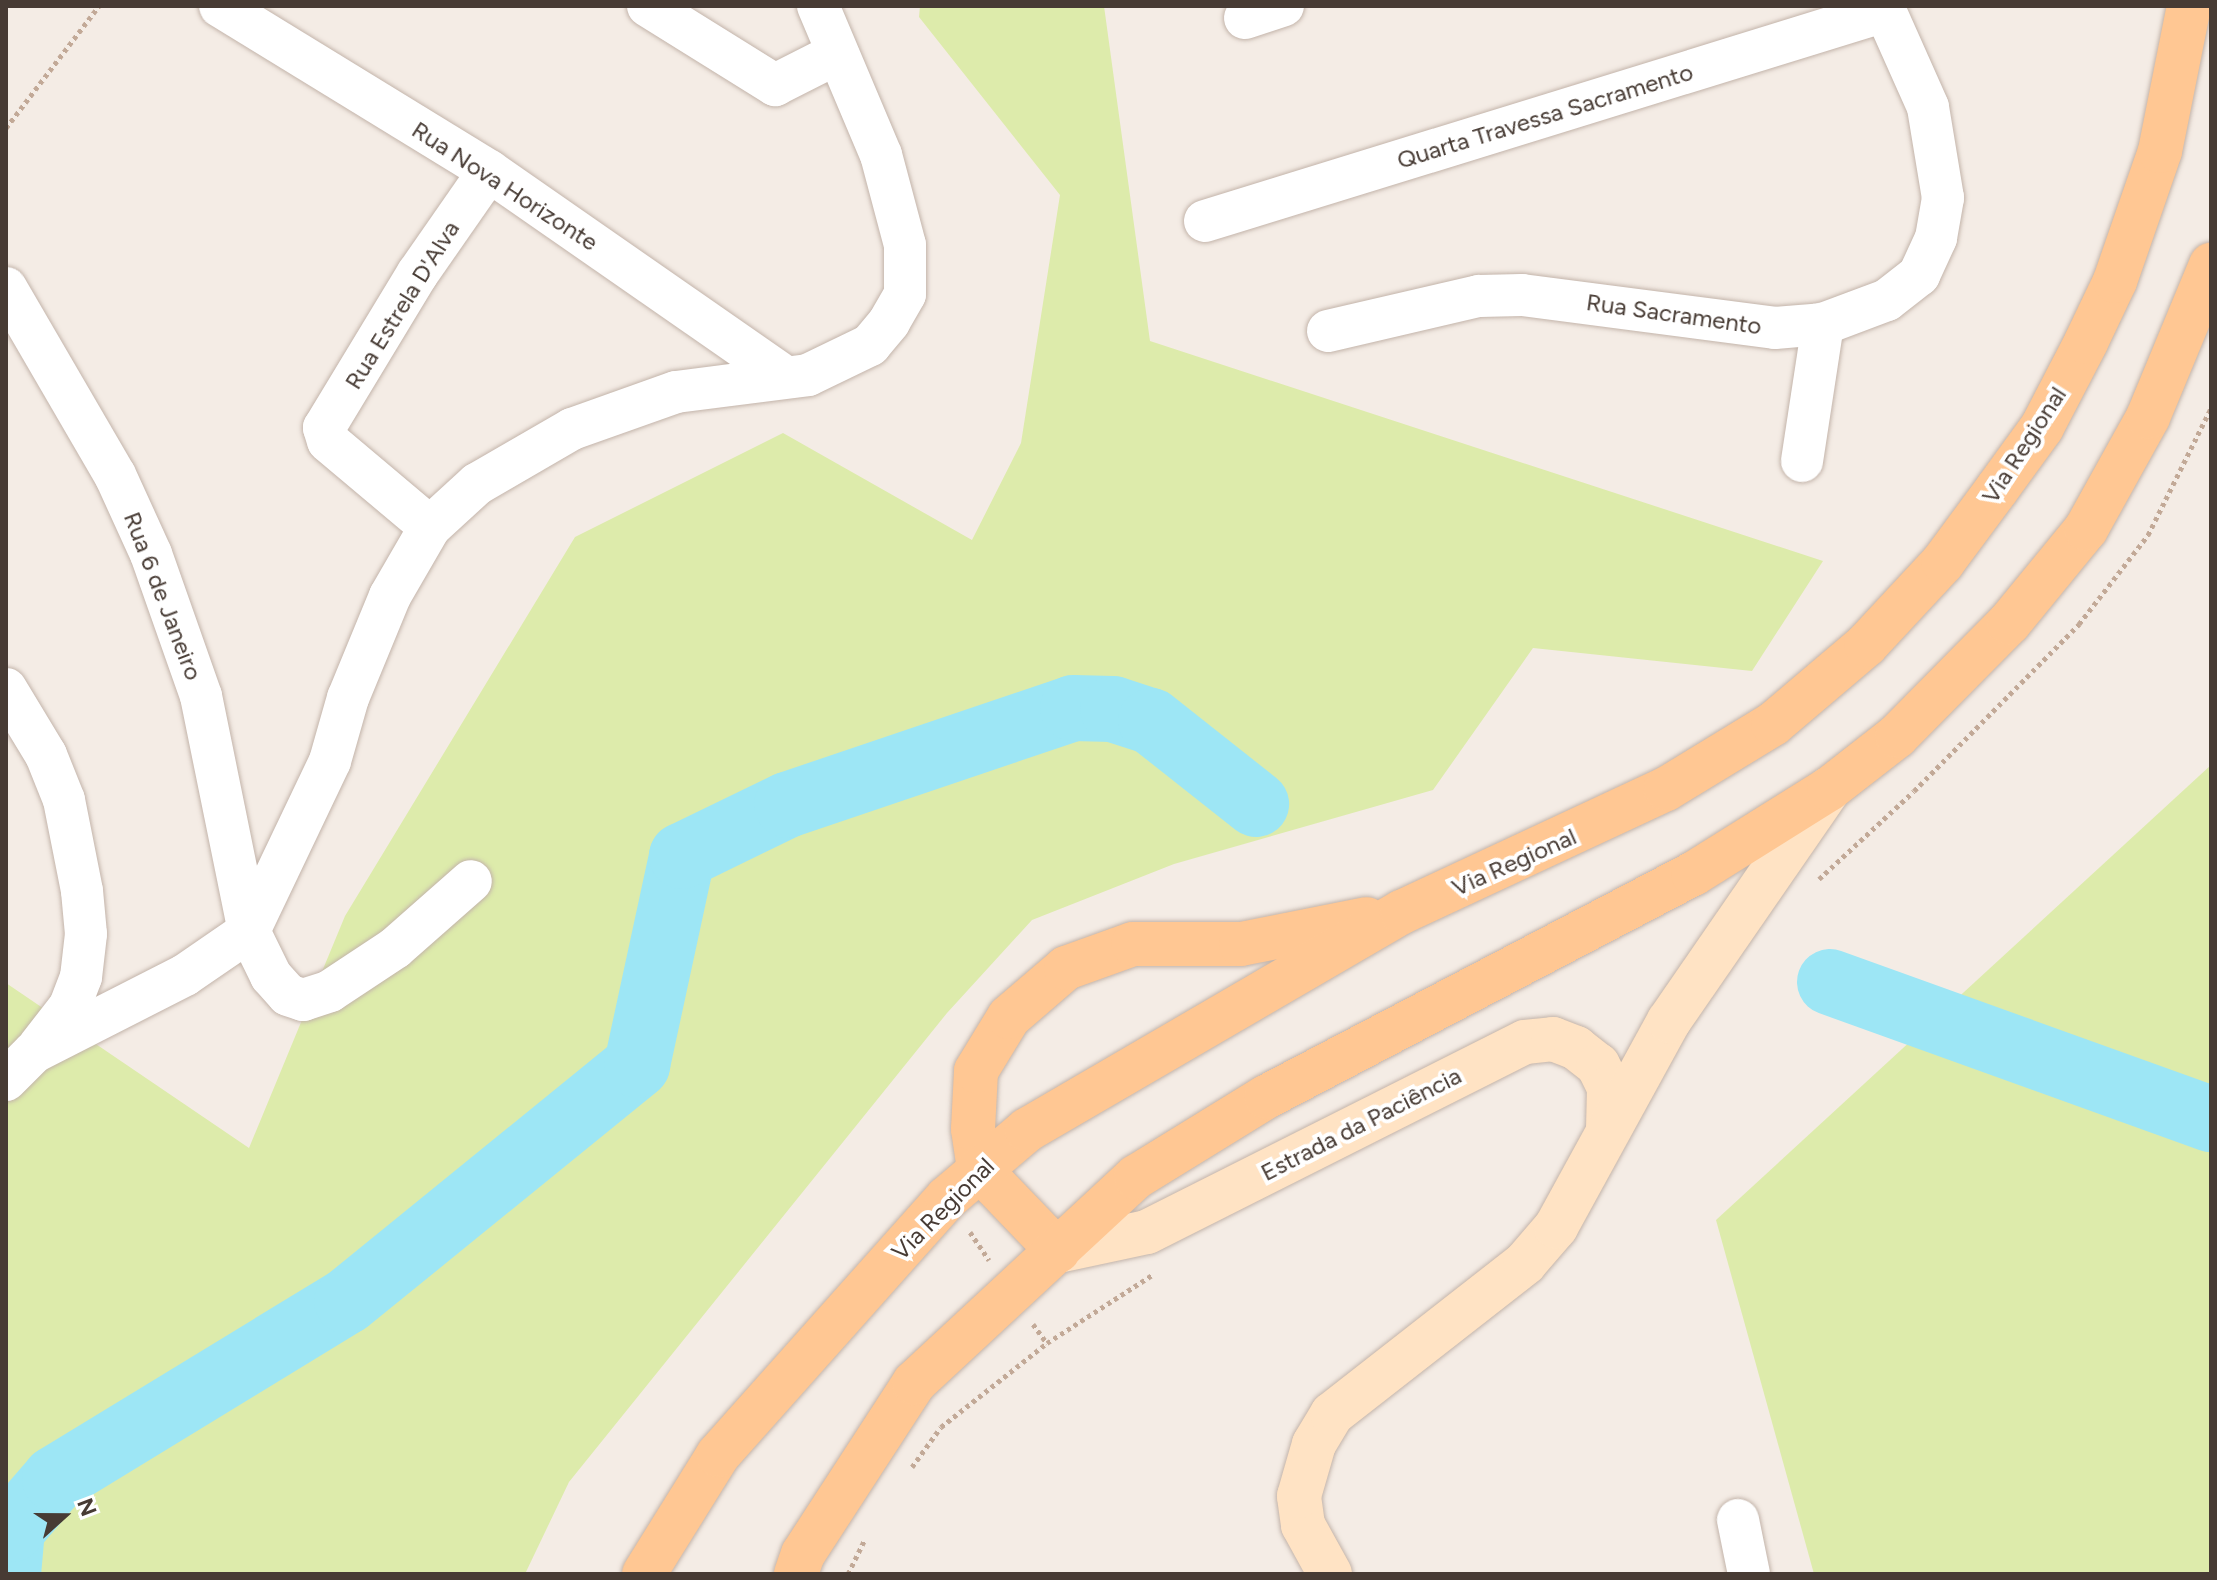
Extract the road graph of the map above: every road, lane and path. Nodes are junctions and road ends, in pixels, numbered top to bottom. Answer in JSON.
{"nodes":[{"id":1,"x":99,"y":6,"type":"edge"},
{"id":2,"x":220,"y":6,"type":"edge"},
{"id":3,"x":648,"y":6,"type":"edge"},
{"id":4,"x":818,"y":6,"type":"edge"},
{"id":5,"x":2189,"y":6,"type":"edge"},
{"id":6,"x":1884,"y":8,"type":"edge"},
{"id":7,"x":836,"y":54,"type":"junction"},
{"id":8,"x":6,"y":128,"type":"edge"},
{"id":9,"x":489,"y":171,"type":"junction"},
{"id":10,"x":1205,"y":221,"type":"dead end"},
{"id":11,"x":2211,"y":265,"type":"edge"},
{"id":12,"x":6,"y":288,"type":"edge"},
{"id":13,"x":1823,"y":324,"type":"junction"},
{"id":14,"x":1328,"y":331,"type":"dead end"},
{"id":15,"x":784,"y":376,"type":"junction"},
{"id":16,"x":1802,"y":461,"type":"dead end"},
{"id":17,"x":430,"y":527,"type":"junction"},
{"id":18,"x":10,"y":701,"type":"edge"},
{"id":19,"x":1829,"y":789,"type":"junction"},
{"id":20,"x":471,"y":881,"type":"dead end"},
{"id":21,"x":1402,"y":912,"type":"junction"},
{"id":22,"x":249,"y":931,"type":"junction"},
{"id":23,"x":20,"y":1066,"type":"edge"},
{"id":24,"x":1608,"y":1129,"type":"junction"},
{"id":25,"x":979,"y":1169,"type":"junction"},
{"id":26,"x":1058,"y":1251,"type":"junction"},
{"id":27,"x":1738,"y":1520,"type":"dead end"},
{"id":28,"x":644,"y":1574,"type":"edge"},
{"id":29,"x":796,"y":1574,"type":"edge"},
{"id":30,"x":1330,"y":1574,"type":"edge"},
{"id":31,"x":1749,"y":1574,"type":"edge"}],
"edges":[{"from":1,"to":8,"type":"path"},
{"from":2,"to":9,"type":"street","name":"Rua Nova Horizonte"},
{"from":3,"to":7,"type":"street"},
{"from":4,"to":7,"type":"street"},
{"from":5,"to":21,"type":"main road","name":"Via Regional"},
{"from":6,"to":10,"type":"street","name":"Quarta Travessa Sacramento"},
{"from":6,"to":13,"type":"street","name":"Rua Sacramento"},
{"from":7,"to":15,"type":"street"},
{"from":9,"to":15,"type":"street","name":"Rua Nova Horizonte"},
{"from":9,"to":17,"type":"street","name":"Rua Estrela D'Alva"},
{"from":11,"to":19,"type":"main road"},
{"from":12,"to":22,"type":"street","name":"Rua 6 de Janeiro"},
{"from":13,"to":14,"type":"street","name":"Rua Sacramento"},
{"from":13,"to":16,"type":"street"},
{"from":15,"to":17,"type":"street"},
{"from":17,"to":22,"type":"street"},
{"from":18,"to":23,"type":"street"},
{"from":19,"to":24,"type":"main road","name":"Estrada da Paciência"},
{"from":19,"to":26,"type":"main road"},
{"from":20,"to":22,"type":"street","name":"Rua 6 de Janeiro"},
{"from":21,"to":25,"type":"main road","name":"Via Regional"},
{"from":21,"to":25,"type":"main road"},
{"from":22,"to":23,"type":"street"},
{"from":24,"to":26,"type":"main road","name":"Estrada da Paciência"},
{"from":24,"to":30,"type":"main road","name":"Estrada da Paciência"},
{"from":25,"to":26,"type":"main road"},
{"from":25,"to":28,"type":"main road","name":"Via Regional"},
{"from":26,"to":29,"type":"main road"},
{"from":27,"to":31,"type":"street"}]}
